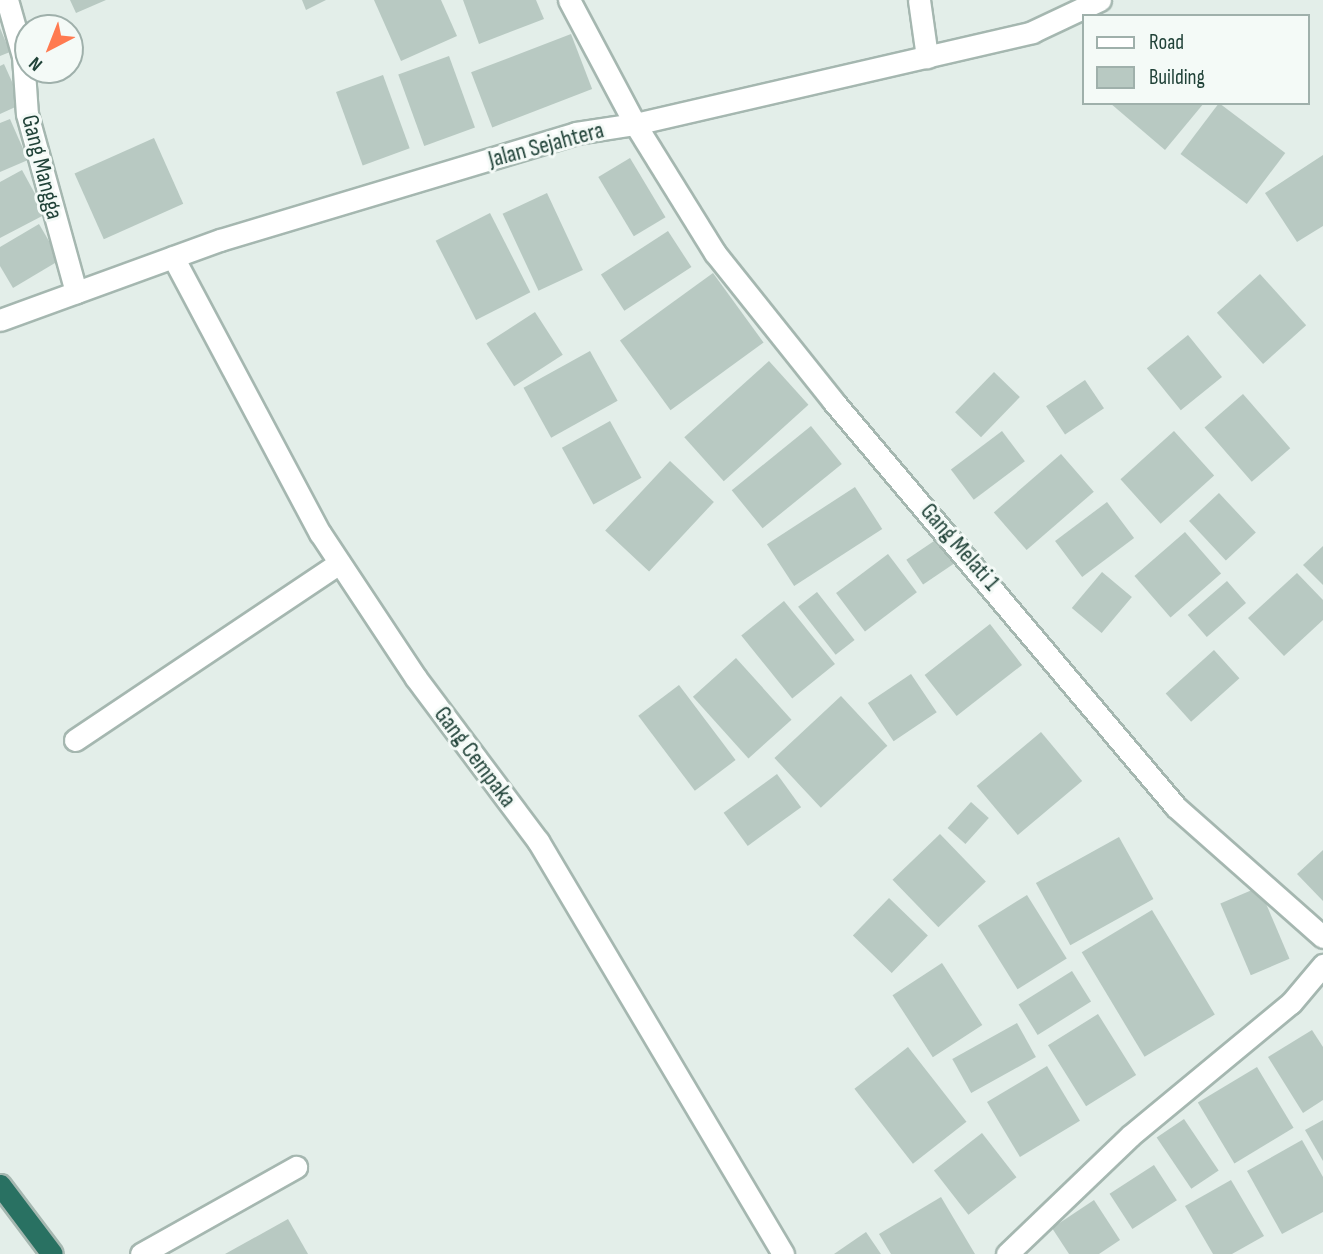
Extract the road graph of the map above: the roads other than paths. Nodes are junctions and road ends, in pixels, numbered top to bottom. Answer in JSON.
{"nodes":[{"id":1,"x":7,"y":0,"type":"edge"},
{"id":2,"x":569,"y":0,"type":"edge"},
{"id":3,"x":919,"y":0,"type":"edge"},
{"id":4,"x":1100,"y":0,"type":"edge"},
{"id":5,"x":927,"y":57,"type":"junction"},
{"id":6,"x":635,"y":124,"type":"junction"},
{"id":7,"x":173,"y":257,"type":"junction"},
{"id":8,"x":76,"y":292,"type":"junction"},
{"id":9,"x":0,"y":320,"type":"edge"},
{"id":10,"x":339,"y":563,"type":"junction"},
{"id":11,"x":75,"y":740,"type":"dead end"},
{"id":12,"x":1323,"y":937,"type":"edge"},
{"id":13,"x":1323,"y":965,"type":"edge"},
{"id":14,"x":296,"y":1167,"type":"dead end"},
{"id":15,"x":0,"y":1185,"type":"edge"},
{"id":16,"x":52,"y":1254,"type":"edge"},
{"id":17,"x":141,"y":1254,"type":"edge"},
{"id":18,"x":783,"y":1254,"type":"edge"},
{"id":19,"x":1007,"y":1254,"type":"edge"}],
"edges":[{"from":1,"to":8,"type":"street","name":"Gang Mangga"},
{"from":2,"to":6,"type":"street","name":"Gang Melati 1"},
{"from":3,"to":5,"type":"street"},
{"from":4,"to":5,"type":"street","name":"Jalan Sejahtera"},
{"from":5,"to":6,"type":"street","name":"Jalan Sejahtera"},
{"from":6,"to":7,"type":"street","name":"Jalan Sejahtera"},
{"from":6,"to":12,"type":"street","name":"Gang Melati 1"},
{"from":7,"to":8,"type":"street","name":"Jalan Sejahtera"},
{"from":7,"to":10,"type":"street","name":"Gang Cempaka"},
{"from":8,"to":9,"type":"street","name":"Jalan Sejahtera"},
{"from":10,"to":11,"type":"street"},
{"from":10,"to":18,"type":"street","name":"Gang Cempaka"},
{"from":13,"to":19,"type":"street"},
{"from":14,"to":17,"type":"street"},
{"from":15,"to":16,"type":"highway"}]}
